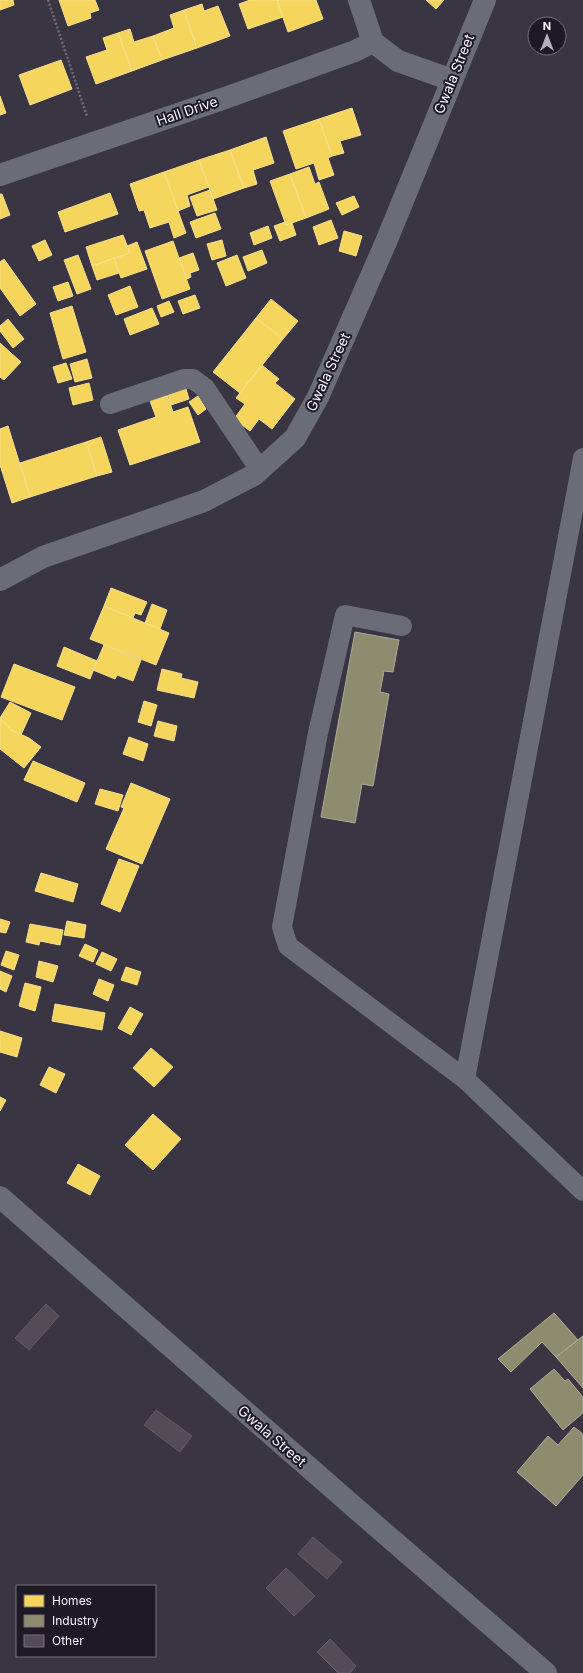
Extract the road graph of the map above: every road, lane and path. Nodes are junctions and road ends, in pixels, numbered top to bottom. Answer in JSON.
{"nodes":[{"id":1,"x":48,"y":0,"type":"edge"},
{"id":2,"x":359,"y":0,"type":"edge"},
{"id":3,"x":485,"y":0,"type":"edge"},
{"id":4,"x":373,"y":42,"type":"junction"},
{"id":5,"x":452,"y":80,"type":"junction"},
{"id":6,"x":96,"y":143,"type":"junction"},
{"id":7,"x":0,"y":176,"type":"edge"},
{"id":8,"x":110,"y":404,"type":"dead end"},
{"id":9,"x":583,"y":458,"type":"edge"},
{"id":10,"x":260,"y":470,"type":"junction"},
{"id":11,"x":0,"y":580,"type":"edge"},
{"id":12,"x":402,"y":626,"type":"dead end"},
{"id":13,"x":465,"y":1079,"type":"junction"},
{"id":14,"x":583,"y":1191,"type":"edge"},
{"id":15,"x":0,"y":1197,"type":"edge"},
{"id":16,"x":546,"y":1673,"type":"edge"}],
"edges":[{"from":1,"to":6,"type":"path"},
{"from":2,"to":4,"type":"street"},
{"from":3,"to":5,"type":"street","name":"Gwala Street"},
{"from":4,"to":5,"type":"street"},
{"from":4,"to":6,"type":"street","name":"Hall Drive"},
{"from":5,"to":10,"type":"street","name":"Gwala Street"},
{"from":6,"to":7,"type":"street","name":"Hall Drive"},
{"from":8,"to":10,"type":"lane"},
{"from":9,"to":13,"type":"lane"},
{"from":10,"to":11,"type":"street","name":"Gwala Street"},
{"from":12,"to":13,"type":"lane"},
{"from":13,"to":14,"type":"lane"},
{"from":15,"to":16,"type":"street","name":"Gwala Street"}]}
